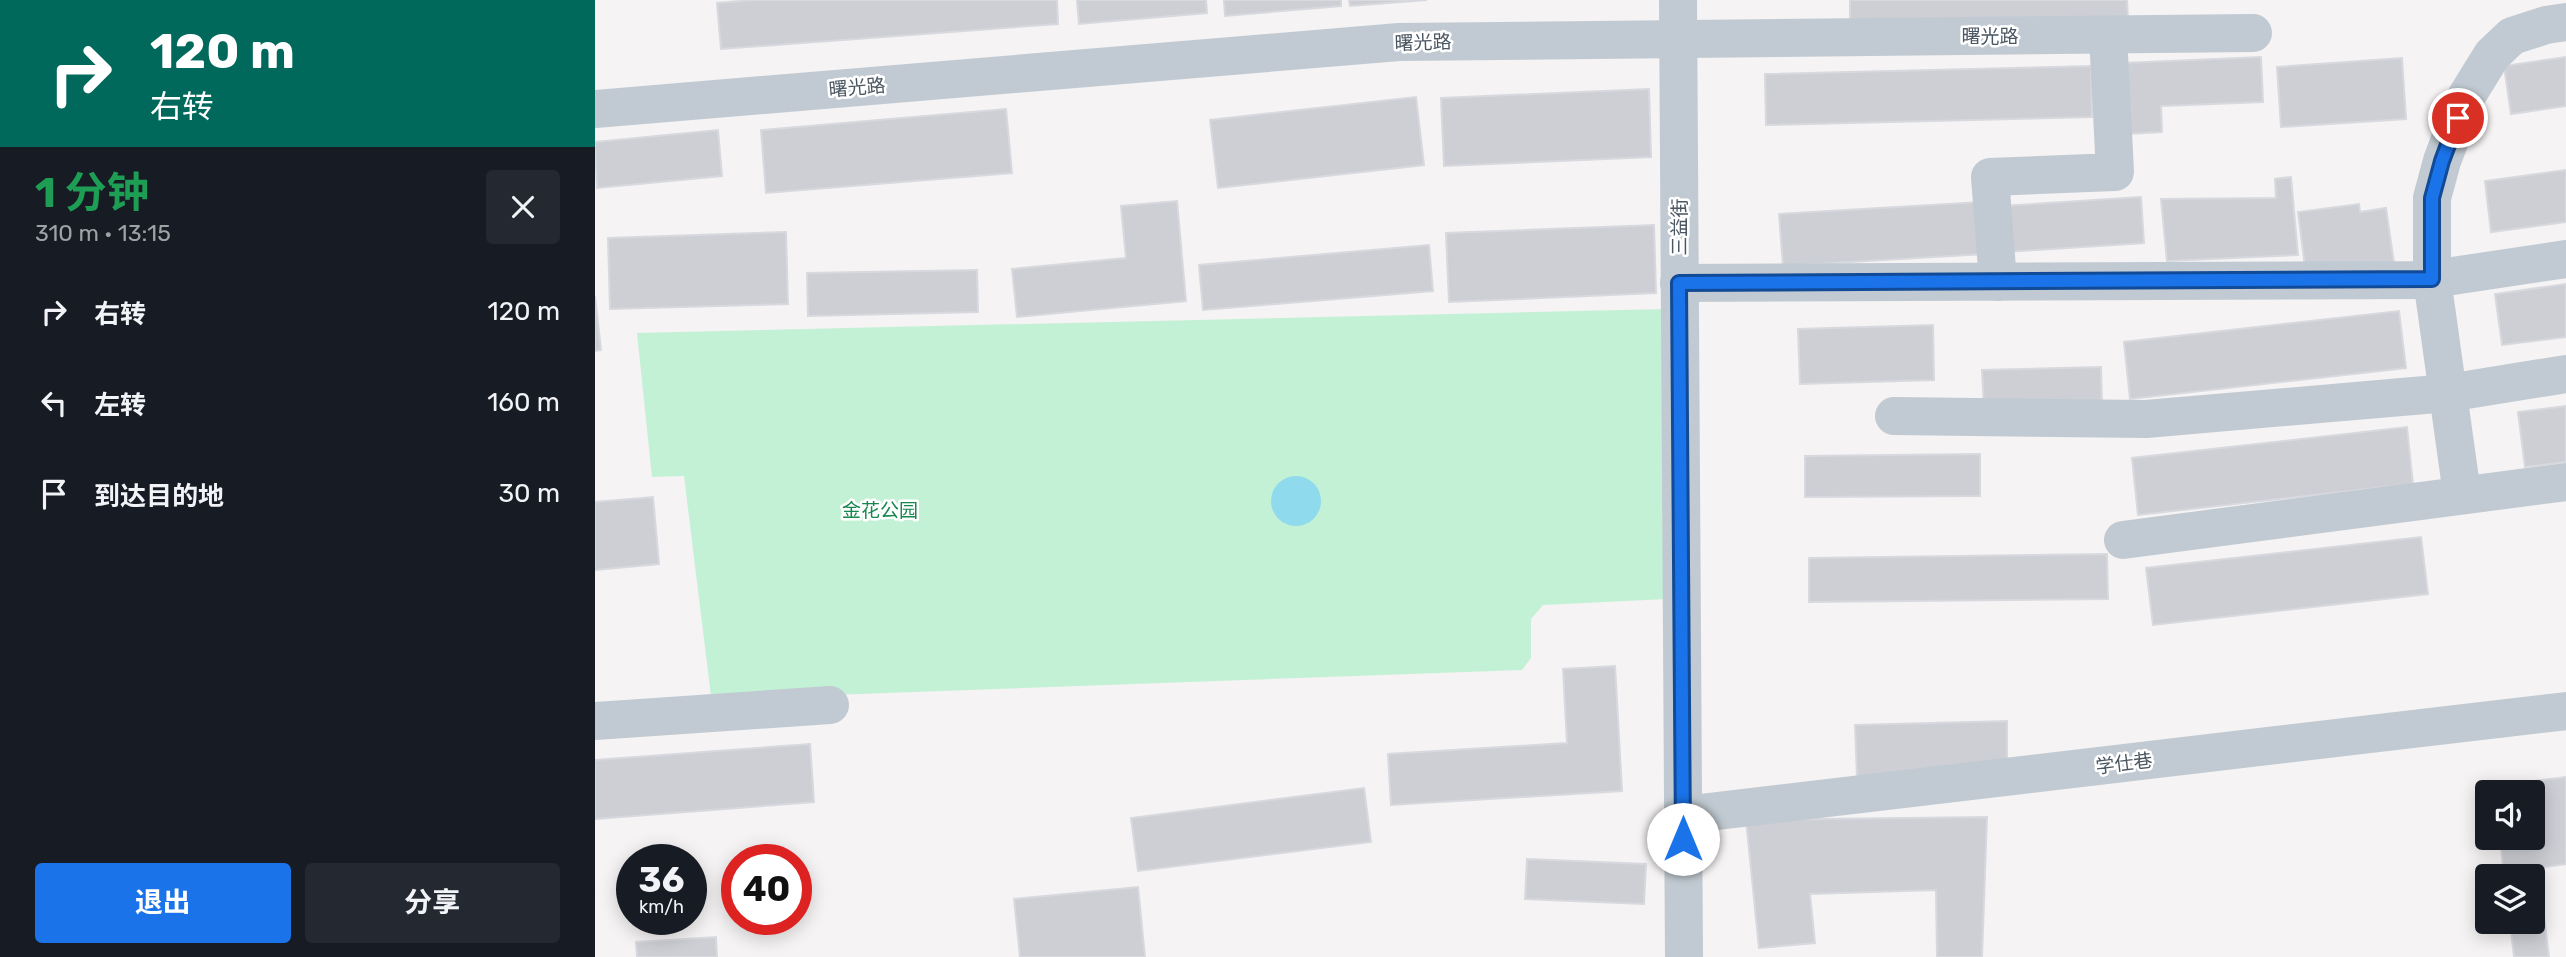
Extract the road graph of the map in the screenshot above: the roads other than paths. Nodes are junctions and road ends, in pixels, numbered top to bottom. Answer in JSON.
{"nodes":[{"id":1,"x":1678,"y":0,"type":"edge"},
{"id":2,"x":2566,"y":22,"type":"edge"},
{"id":3,"x":2253,"y":33,"type":"dead end"},
{"id":4,"x":2108,"y":35,"type":"junction"},
{"id":5,"x":1679,"y":38,"type":"junction"},
{"id":6,"x":595,"y":108,"type":"edge"},
{"id":7,"x":2566,"y":259,"type":"edge"},
{"id":8,"x":2432,"y":279,"type":"junction"},
{"id":9,"x":1998,"y":282,"type":"junction"},
{"id":10,"x":1679,"y":283,"type":"junction"},
{"id":11,"x":2566,"y":374,"type":"edge"},
{"id":12,"x":2448,"y":393,"type":"junction"},
{"id":13,"x":1894,"y":416,"type":"dead end"},
{"id":14,"x":2566,"y":482,"type":"edge"},
{"id":15,"x":2462,"y":494,"type":"junction"},
{"id":16,"x":2123,"y":540,"type":"dead end"},
{"id":17,"x":830,"y":705,"type":"dead end"},
{"id":18,"x":2566,"y":710,"type":"edge"},
{"id":19,"x":595,"y":721,"type":"edge"},
{"id":20,"x":1683,"y":815,"type":"junction"},
{"id":21,"x":1684,"y":957,"type":"edge"}],
"edges":[{"from":1,"to":5,"type":"street","name":"三益街"},
{"from":2,"to":8,"type":"street"},
{"from":3,"to":4,"type":"street","name":"曙光路"},
{"from":4,"to":5,"type":"street","name":"曙光路"},
{"from":4,"to":9,"type":"street"},
{"from":5,"to":6,"type":"street","name":"曙光路"},
{"from":5,"to":10,"type":"street","name":"三益街"},
{"from":7,"to":8,"type":"street"},
{"from":8,"to":9,"type":"street"},
{"from":8,"to":12,"type":"street"},
{"from":9,"to":10,"type":"street"},
{"from":10,"to":20,"type":"street","name":"三益街"},
{"from":11,"to":12,"type":"street"},
{"from":12,"to":13,"type":"street"},
{"from":12,"to":15,"type":"street"},
{"from":14,"to":15,"type":"street"},
{"from":15,"to":16,"type":"street"},
{"from":17,"to":19,"type":"street"},
{"from":18,"to":20,"type":"street","name":"学仕巷"},
{"from":20,"to":21,"type":"street","name":"三益街"}]}
